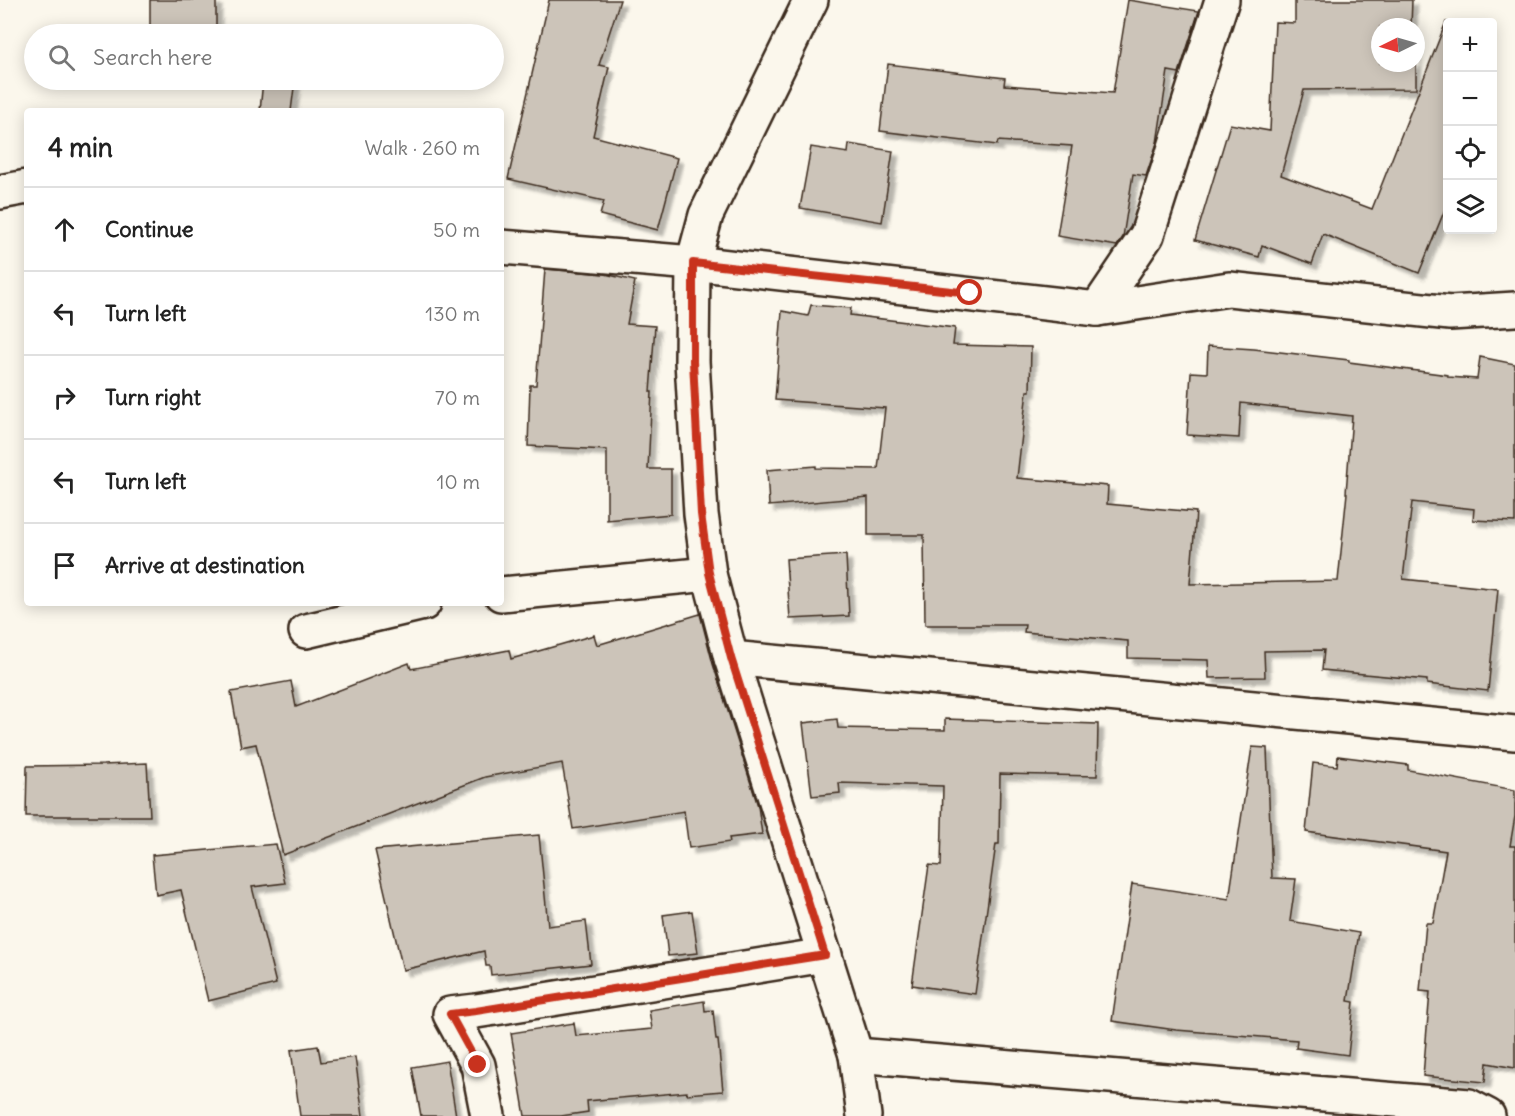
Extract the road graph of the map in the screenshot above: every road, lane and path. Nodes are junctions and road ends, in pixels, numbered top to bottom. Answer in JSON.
{"nodes":[{"id":1,"x":811,"y":0,"type":"edge"},
{"id":2,"x":1222,"y":0,"type":"edge"},
{"id":3,"x":24,"y":188,"type":"edge"},
{"id":4,"x":0,"y":192,"type":"edge"},
{"id":5,"x":504,"y":248,"type":"edge"},
{"id":6,"x":693,"y":263,"type":"junction"},
{"id":7,"x":1097,"y":309,"type":"junction"},
{"id":8,"x":1515,"y":309,"type":"edge"},
{"id":9,"x":709,"y":573,"type":"junction"},
{"id":10,"x":504,"y":594,"type":"edge"},
{"id":11,"x":411,"y":606,"type":"edge"},
{"id":12,"x":306,"y":631,"type":"dead end"},
{"id":13,"x":731,"y":658,"type":"junction"},
{"id":14,"x":1515,"y":733,"type":"edge"},
{"id":15,"x":825,"y":955,"type":"junction"},
{"id":16,"x":856,"y":1055,"type":"junction"},
{"id":17,"x":488,"y":1116,"type":"edge"},
{"id":18,"x":864,"y":1116,"type":"edge"},
{"id":19,"x":1488,"y":1116,"type":"edge"}],
"edges":[{"from":1,"to":6,"type":"street"},
{"from":2,"to":7,"type":"street"},
{"from":3,"to":4,"type":"street"},
{"from":5,"to":6,"type":"street"},
{"from":6,"to":7,"type":"street"},
{"from":6,"to":9,"type":"street"},
{"from":7,"to":8,"type":"street"},
{"from":9,"to":10,"type":"street"},
{"from":9,"to":13,"type":"street"},
{"from":11,"to":12,"type":"street"},
{"from":13,"to":14,"type":"street"},
{"from":13,"to":15,"type":"street"},
{"from":15,"to":16,"type":"street"},
{"from":15,"to":17,"type":"street"},
{"from":16,"to":18,"type":"street"},
{"from":16,"to":19,"type":"street"}]}
